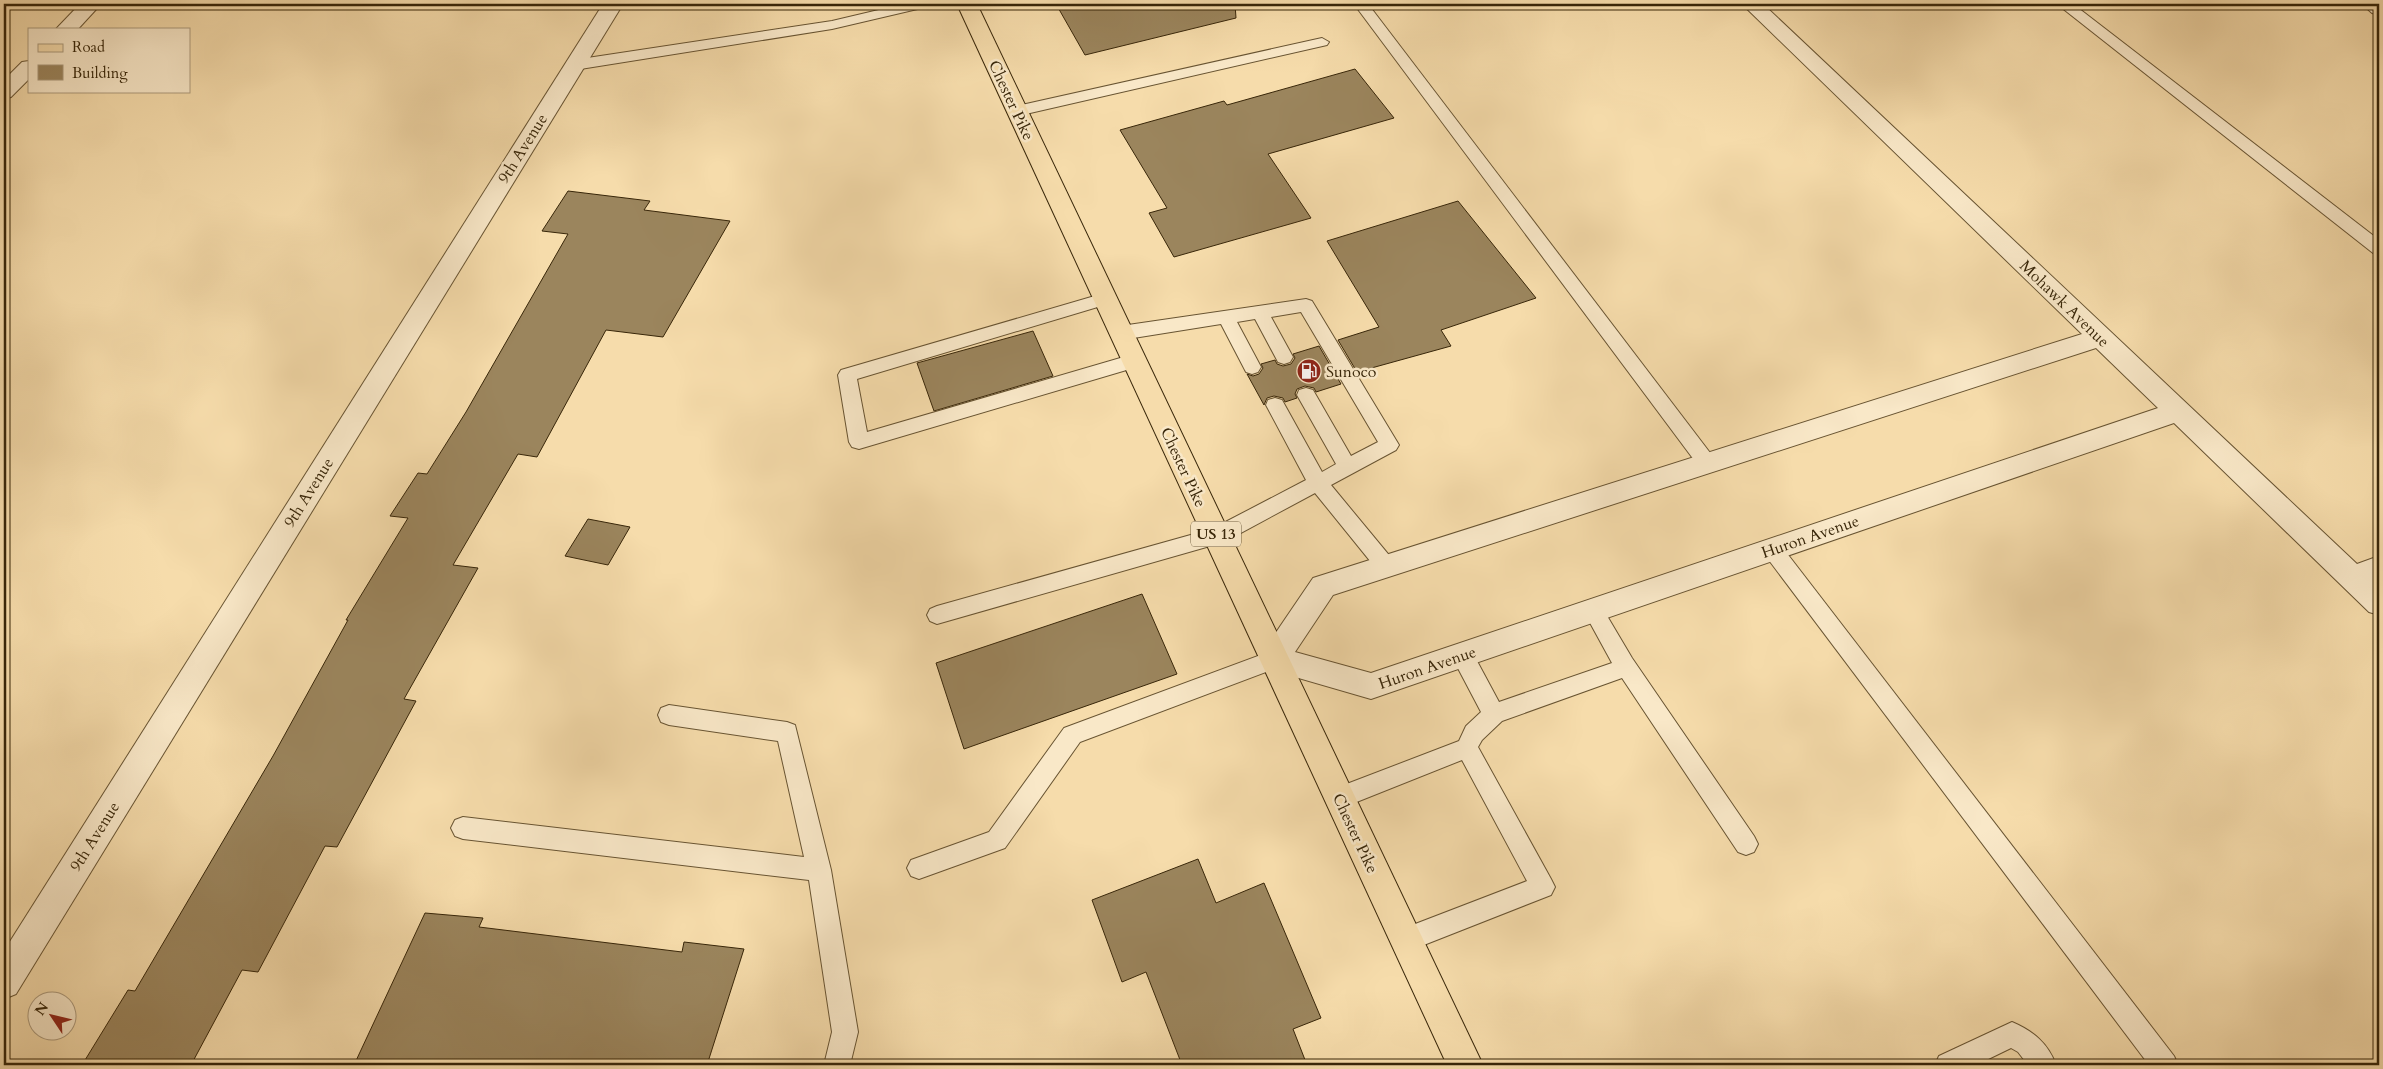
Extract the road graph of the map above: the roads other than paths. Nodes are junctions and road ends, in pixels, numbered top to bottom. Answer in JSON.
{"nodes":[{"id":1,"x":91,"y":4,"type":"edge"},
{"id":2,"x":613,"y":4,"type":"edge"},
{"id":3,"x":921,"y":4,"type":"edge"},
{"id":4,"x":967,"y":4,"type":"edge"},
{"id":5,"x":1361,"y":4,"type":"edge"},
{"id":6,"x":1752,"y":4,"type":"edge"},
{"id":7,"x":2064,"y":4,"type":"edge"},
{"id":8,"x":2372,"y":4,"type":"edge"},
{"id":9,"x":2379,"y":9,"type":"edge"},
{"id":10,"x":67,"y":28,"type":"edge"},
{"id":11,"x":1322,"y":42,"type":"dead end"},
{"id":12,"x":574,"y":65,"type":"junction"},
{"id":13,"x":28,"y":68,"type":"edge"},
{"id":14,"x":4,"y":92,"type":"edge"},
{"id":15,"x":1017,"y":111,"type":"junction"},
{"id":16,"x":2379,"y":249,"type":"edge"},
{"id":17,"x":1105,"y":299,"type":"junction"},
{"id":18,"x":1260,"y":312,"type":"junction"},
{"id":19,"x":1226,"y":317,"type":"junction"},
{"id":20,"x":1121,"y":333,"type":"junction"},
{"id":21,"x":2100,"y":337,"type":"junction"},
{"id":22,"x":1284,"y":357,"type":"dead end"},
{"id":23,"x":1134,"y":361,"type":"junction"},
{"id":24,"x":1252,"y":367,"type":"dead end"},
{"id":25,"x":1306,"y":395,"type":"dead end"},
{"id":26,"x":1275,"y":405,"type":"dead end"},
{"id":27,"x":2178,"y":411,"type":"junction"},
{"id":28,"x":1707,"y":463,"type":"junction"},
{"id":29,"x":1348,"y":467,"type":"junction"},
{"id":30,"x":1318,"y":483,"type":"junction"},
{"id":31,"x":1216,"y":536,"type":"junction"},
{"id":32,"x":1772,"y":549,"type":"junction"},
{"id":33,"x":1386,"y":566,"type":"junction"},
{"id":34,"x":2379,"y":568,"type":"edge"},
{"id":35,"x":2353,"y":578,"type":"junction"},
{"id":36,"x":2379,"y":603,"type":"edge"},
{"id":37,"x":1593,"y":610,"type":"junction"},
{"id":38,"x":937,"y":615,"type":"dead end"},
{"id":39,"x":1462,"y":655,"type":"junction"},
{"id":40,"x":1274,"y":659,"type":"junction"},
{"id":41,"x":1625,"y":664,"type":"junction"},
{"id":42,"x":669,"y":714,"type":"dead end"},
{"id":43,"x":1494,"y":714,"type":"junction"},
{"id":44,"x":1466,"y":748,"type":"junction"},
{"id":45,"x":1339,"y":798,"type":"junction"},
{"id":46,"x":463,"y":828,"type":"dead end"},
{"id":47,"x":1746,"y":844,"type":"dead end"},
{"id":48,"x":919,"y":868,"type":"dead end"},
{"id":49,"x":819,"y":870,"type":"junction"},
{"id":50,"x":1406,"y":940,"type":"junction"},
{"id":51,"x":4,"y":982,"type":"edge"},
{"id":52,"x":837,"y":1065,"type":"edge"},
{"id":53,"x":1465,"y":1065,"type":"edge"},
{"id":54,"x":1948,"y":1065,"type":"edge"},
{"id":55,"x":2043,"y":1065,"type":"edge"},
{"id":56,"x":2165,"y":1065,"type":"edge"}],
"edges":[{"from":1,"to":10,"type":"street"},
{"from":2,"to":12,"type":"street","name":"9th Avenue"},
{"from":3,"to":12,"type":"lane"},
{"from":4,"to":15,"type":"main road","name":"Chester Pike","number":"US 13"},
{"from":5,"to":28,"type":"lane"},
{"from":6,"to":21,"type":"street","name":"Mohawk Avenue"},
{"from":7,"to":16,"type":"lane"},
{"from":8,"to":9,"type":"street"},
{"from":11,"to":15,"type":"lane"},
{"from":12,"to":51,"type":"street","name":"9th Avenue"},
{"from":13,"to":14,"type":"street"},
{"from":15,"to":17,"type":"main road","name":"Chester Pike","number":"US 13"},
{"from":17,"to":20,"type":"main road","name":"Chester Pike","number":"US 13"},
{"from":17,"to":23,"type":"lane"},
{"from":18,"to":19,"type":"lane"},
{"from":18,"to":22,"type":"lane"},
{"from":18,"to":29,"type":"lane"},
{"from":19,"to":20,"type":"lane"},
{"from":19,"to":24,"type":"lane"},
{"from":20,"to":23,"type":"main road","name":"Chester Pike","number":"US 13"},
{"from":21,"to":27,"type":"street","name":"Mohawk Avenue"},
{"from":21,"to":28,"type":"street"},
{"from":23,"to":31,"type":"main road","name":"Chester Pike","number":"US 13"},
{"from":25,"to":29,"type":"lane"},
{"from":26,"to":30,"type":"lane"},
{"from":27,"to":32,"type":"street","name":"Huron Avenue"},
{"from":27,"to":35,"type":"street","name":"Mohawk Avenue"},
{"from":28,"to":33,"type":"street"},
{"from":29,"to":30,"type":"lane"},
{"from":30,"to":31,"type":"lane"},
{"from":30,"to":33,"type":"lane"},
{"from":31,"to":38,"type":"lane"},
{"from":31,"to":40,"type":"main road","name":"Chester Pike","number":"US 13"},
{"from":32,"to":37,"type":"street","name":"Huron Avenue"},
{"from":32,"to":56,"type":"lane"},
{"from":33,"to":40,"type":"street"},
{"from":34,"to":35,"type":"street"},
{"from":35,"to":36,"type":"street","name":"Mohawk Avenue"},
{"from":37,"to":39,"type":"street","name":"Huron Avenue"},
{"from":37,"to":41,"type":"lane"},
{"from":39,"to":40,"type":"street","name":"Huron Avenue"},
{"from":39,"to":43,"type":"lane"},
{"from":40,"to":45,"type":"main road","name":"Chester Pike","number":"US 13"},
{"from":40,"to":48,"type":"lane"},
{"from":41,"to":43,"type":"lane"},
{"from":41,"to":47,"type":"lane"},
{"from":42,"to":49,"type":"lane"},
{"from":43,"to":44,"type":"lane"},
{"from":44,"to":45,"type":"lane"},
{"from":44,"to":50,"type":"lane"},
{"from":45,"to":50,"type":"main road","name":"Chester Pike","number":"US 13"},
{"from":46,"to":49,"type":"lane"},
{"from":49,"to":52,"type":"lane"},
{"from":50,"to":53,"type":"main road","name":"Chester Pike","number":"US 13"},
{"from":54,"to":55,"type":"lane"}]}
